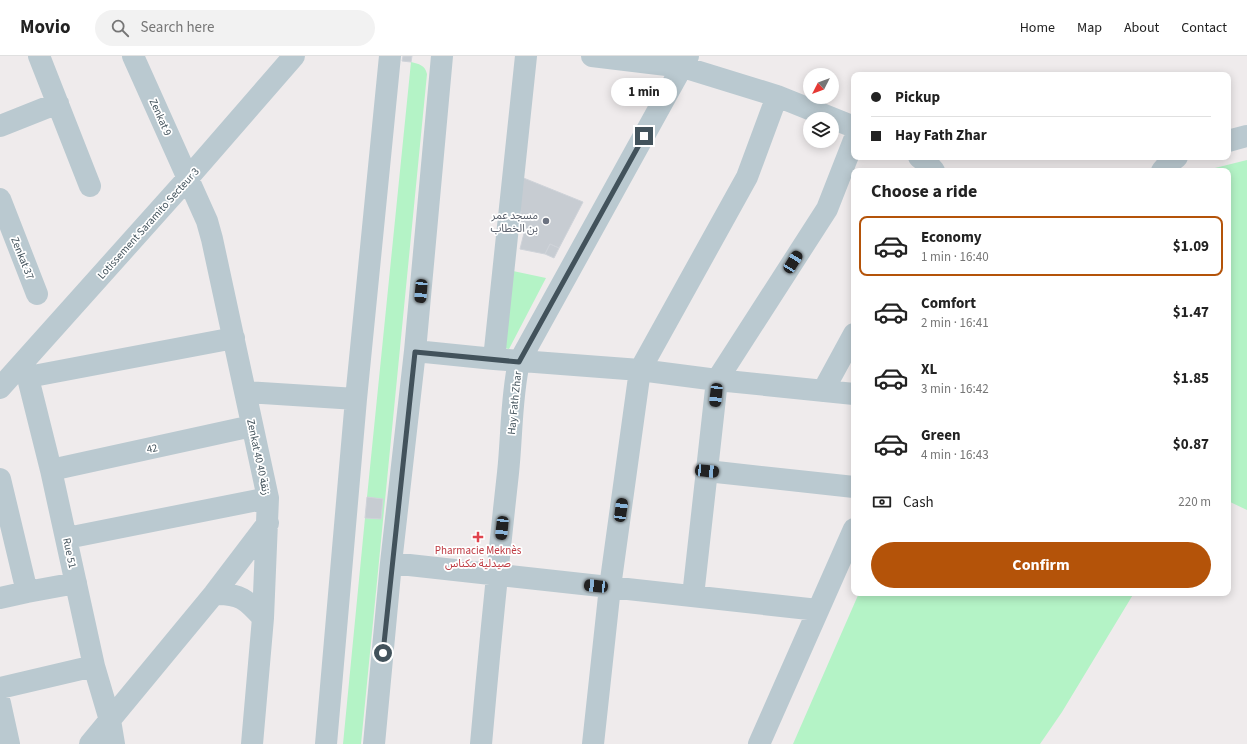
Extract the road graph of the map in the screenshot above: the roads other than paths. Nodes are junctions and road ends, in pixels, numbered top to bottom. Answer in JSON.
{"nodes":[{"id":1,"x":39,"y":56,"type":"edge"},
{"id":2,"x":133,"y":56,"type":"edge"},
{"id":3,"x":294,"y":56,"type":"edge"},
{"id":4,"x":390,"y":56,"type":"edge"},
{"id":5,"x":442,"y":56,"type":"edge"},
{"id":6,"x":526,"y":56,"type":"edge"},
{"id":7,"x":592,"y":56,"type":"edge"},
{"id":8,"x":685,"y":61,"type":"edge"},
{"id":9,"x":777,"y":96,"type":"junction"},
{"id":10,"x":58,"y":103,"type":"junction"},
{"id":11,"x":0,"y":126,"type":"edge"},
{"id":12,"x":851,"y":126,"type":"edge"},
{"id":13,"x":1247,"y":136,"type":"edge"},
{"id":14,"x":1231,"y":140,"type":"edge"},
{"id":15,"x":851,"y":148,"type":"edge"},
{"id":16,"x":923,"y":160,"type":"edge"},
{"id":17,"x":1173,"y":160,"type":"edge"},
{"id":18,"x":931,"y":168,"type":"edge"},
{"id":19,"x":1165,"y":168,"type":"edge"},
{"id":20,"x":188,"y":178,"type":"junction"},
{"id":21,"x":90,"y":186,"type":"dead end"},
{"id":22,"x":0,"y":199,"type":"edge"},
{"id":23,"x":37,"y":294,"type":"dead end"},
{"id":24,"x":234,"y":338,"type":"junction"},
{"id":25,"x":851,"y":340,"type":"edge"},
{"id":26,"x":415,"y":352,"type":"junction"},
{"id":27,"x":494,"y":360,"type":"junction"},
{"id":28,"x":519,"y":362,"type":"junction"},
{"id":29,"x":26,"y":369,"type":"junction"},
{"id":30,"x":640,"y":370,"type":"junction"},
{"id":31,"x":718,"y":380,"type":"junction"},
{"id":32,"x":0,"y":388,"type":"edge"},
{"id":33,"x":823,"y":391,"type":"junction"},
{"id":34,"x":245,"y":392,"type":"junction"},
{"id":35,"x":851,"y":394,"type":"edge"},
{"id":36,"x":356,"y":399,"type":"junction"},
{"id":37,"x":252,"y":426,"type":"junction"},
{"id":38,"x":51,"y":470,"type":"junction"},
{"id":39,"x":707,"y":471,"type":"junction"},
{"id":40,"x":0,"y":479,"type":"edge"},
{"id":41,"x":851,"y":487,"type":"edge"},
{"id":42,"x":268,"y":498,"type":"junction"},
{"id":43,"x":268,"y":523,"type":"junction"},
{"id":44,"x":851,"y":536,"type":"edge"},
{"id":45,"x":67,"y":538,"type":"junction"},
{"id":46,"x":392,"y":563,"type":"junction"},
{"id":47,"x":497,"y":574,"type":"junction"},
{"id":48,"x":76,"y":583,"type":"junction"},
{"id":49,"x":610,"y":587,"type":"junction"},
{"id":50,"x":27,"y":592,"type":"junction"},
{"id":51,"x":214,"y":594,"type":"junction"},
{"id":52,"x":693,"y":596,"type":"junction"},
{"id":53,"x":0,"y":598,"type":"edge"},
{"id":54,"x":818,"y":610,"type":"junction"},
{"id":55,"x":263,"y":618,"type":"junction"},
{"id":56,"x":94,"y":666,"type":"junction"},
{"id":57,"x":0,"y":688,"type":"edge"},
{"id":58,"x":0,"y":702,"type":"edge"},
{"id":59,"x":110,"y":720,"type":"junction"},
{"id":60,"x":9,"y":744,"type":"edge"},
{"id":61,"x":90,"y":744,"type":"edge"},
{"id":62,"x":114,"y":744,"type":"edge"},
{"id":63,"x":252,"y":744,"type":"edge"},
{"id":64,"x":326,"y":744,"type":"edge"},
{"id":65,"x":374,"y":744,"type":"edge"},
{"id":66,"x":481,"y":744,"type":"edge"},
{"id":67,"x":593,"y":744,"type":"edge"},
{"id":68,"x":759,"y":744,"type":"edge"}],
"edges":[{"from":1,"to":10,"type":"street"},
{"from":2,"to":20,"type":"street","name":"Zenkat 9"},
{"from":3,"to":20,"type":"street","name":"Lotissement Saramito Secteur 3"},
{"from":4,"to":36,"type":"street"},
{"from":5,"to":26,"type":"street"},
{"from":6,"to":27,"type":"street"},
{"from":7,"to":8,"type":"street"},
{"from":8,"to":9,"type":"street"},
{"from":8,"to":28,"type":"street","name":"Hay Fath Zhar"},
{"from":9,"to":12,"type":"street"},
{"from":9,"to":30,"type":"street"},
{"from":10,"to":11,"type":"street"},
{"from":10,"to":21,"type":"street"},
{"from":13,"to":14,"type":"street"},
{"from":15,"to":31,"type":"street"},
{"from":16,"to":18,"type":"street"},
{"from":17,"to":19,"type":"street"},
{"from":20,"to":24,"type":"street","name":"Zenkat 40 زنقة 40"},
{"from":20,"to":29,"type":"street","name":"Lotissement Saramito Secteur 3"},
{"from":22,"to":23,"type":"street","name":"Zenkat 37"},
{"from":24,"to":29,"type":"street"},
{"from":24,"to":34,"type":"street","name":"Zenkat 40 زنقة 40"},
{"from":25,"to":33,"type":"street"},
{"from":26,"to":27,"type":"street"},
{"from":26,"to":46,"type":"street"},
{"from":27,"to":28,"type":"street"},
{"from":28,"to":30,"type":"street"},
{"from":28,"to":47,"type":"street","name":"Hay Fath Zhar"},
{"from":29,"to":32,"type":"street","name":"Lotissement Saramito Secteur 3"},
{"from":29,"to":38,"type":"street","name":"Rue 51"},
{"from":30,"to":31,"type":"street"},
{"from":30,"to":49,"type":"street"},
{"from":31,"to":33,"type":"street"},
{"from":31,"to":39,"type":"street"},
{"from":33,"to":35,"type":"street"},
{"from":34,"to":36,"type":"street"},
{"from":34,"to":37,"type":"street","name":"Zenkat 40 زنقة 40"},
{"from":36,"to":64,"type":"street"},
{"from":37,"to":38,"type":"street","name":"42"},
{"from":37,"to":42,"type":"street","name":"Zenkat 40 زنقة 40"},
{"from":38,"to":45,"type":"street","name":"Rue 51"},
{"from":39,"to":41,"type":"street"},
{"from":39,"to":52,"type":"street"},
{"from":40,"to":50,"type":"street"},
{"from":42,"to":43,"type":"street","name":"Zenkat 40 زنقة 40"},
{"from":42,"to":45,"type":"street"},
{"from":43,"to":51,"type":"street"},
{"from":43,"to":55,"type":"street","name":"Zenkat 40 زنقة 40"},
{"from":44,"to":54,"type":"street"},
{"from":45,"to":48,"type":"street","name":"Rue 51"},
{"from":46,"to":47,"type":"street"},
{"from":46,"to":65,"type":"street"},
{"from":47,"to":49,"type":"street"},
{"from":47,"to":66,"type":"street","name":"Hay Fath Zhar"},
{"from":48,"to":50,"type":"street"},
{"from":48,"to":56,"type":"street","name":"Rue 51"},
{"from":49,"to":52,"type":"street"},
{"from":49,"to":67,"type":"street"},
{"from":50,"to":53,"type":"street"},
{"from":51,"to":55,"type":"street"},
{"from":51,"to":59,"type":"street"},
{"from":52,"to":54,"type":"street"},
{"from":54,"to":68,"type":"street"},
{"from":55,"to":63,"type":"street","name":"Zenkat 40 زنقة 40"},
{"from":56,"to":57,"type":"street"},
{"from":56,"to":59,"type":"street","name":"Rue 51"},
{"from":58,"to":60,"type":"street"},
{"from":59,"to":61,"type":"street"},
{"from":59,"to":62,"type":"street","name":"Rue 51"}]}
